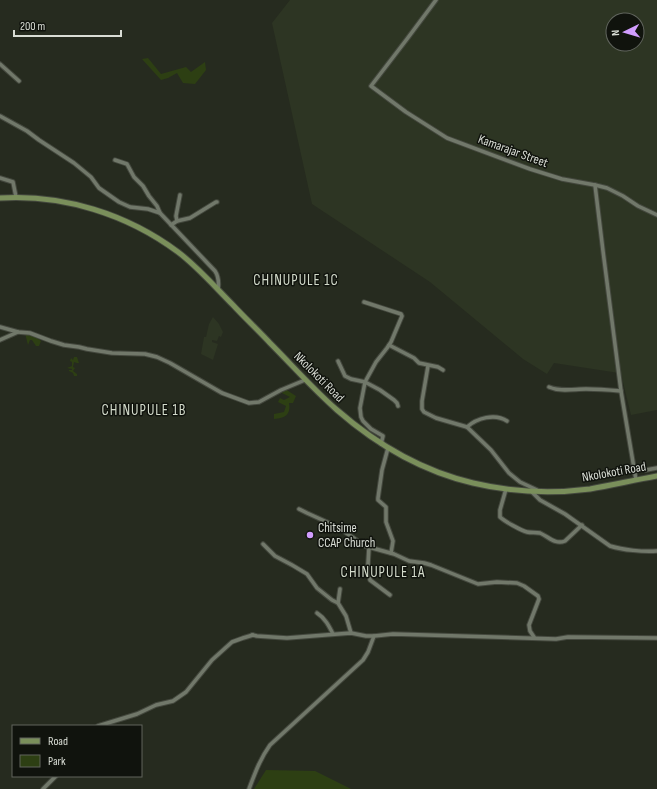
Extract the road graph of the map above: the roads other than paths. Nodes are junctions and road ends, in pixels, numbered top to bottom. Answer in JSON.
{"nodes":[{"id":1,"x":436,"y":0,"type":"edge"},
{"id":2,"x":0,"y":64,"type":"edge"},
{"id":3,"x":19,"y":81,"type":"dead end"},
{"id":4,"x":0,"y":116,"type":"edge"},
{"id":5,"x":115,"y":160,"type":"dead end"},
{"id":6,"x":0,"y":178,"type":"edge"},
{"id":7,"x":596,"y":185,"type":"junction"},
{"id":8,"x":180,"y":195,"type":"dead end"},
{"id":9,"x":16,"y":197,"type":"junction"},
{"id":10,"x":0,"y":198,"type":"edge"},
{"id":11,"x":217,"y":202,"type":"dead end"},
{"id":12,"x":160,"y":213,"type":"junction"},
{"id":13,"x":657,"y":215,"type":"edge"},
{"id":14,"x":177,"y":221,"type":"junction"},
{"id":15,"x":171,"y":225,"type":"junction"},
{"id":16,"x":218,"y":290,"type":"junction"},
{"id":17,"x":364,"y":302,"type":"dead end"},
{"id":18,"x":0,"y":327,"type":"edge"},
{"id":19,"x":18,"y":332,"type":"junction"},
{"id":20,"x":0,"y":340,"type":"edge"},
{"id":21,"x":389,"y":345,"type":"junction"},
{"id":22,"x":338,"y":361,"type":"dead end"},
{"id":23,"x":428,"y":366,"type":"junction"},
{"id":24,"x":443,"y":370,"type":"dead end"},
{"id":25,"x":305,"y":380,"type":"junction"},
{"id":26,"x":365,"y":382,"type":"junction"},
{"id":27,"x":549,"y":387,"type":"dead end"},
{"id":28,"x":621,"y":391,"type":"junction"},
{"id":29,"x":398,"y":406,"type":"dead end"},
{"id":30,"x":507,"y":421,"type":"dead end"},
{"id":31,"x":467,"y":427,"type":"junction"},
{"id":32,"x":381,"y":444,"type":"junction"},
{"id":33,"x":388,"y":448,"type":"junction"},
{"id":34,"x":657,"y":468,"type":"edge"},
{"id":35,"x":646,"y":470,"type":"dead end"},
{"id":36,"x":657,"y":476,"type":"edge"},
{"id":37,"x":636,"y":480,"type":"junction"},
{"id":38,"x":506,"y":489,"type":"junction"},
{"id":39,"x":532,"y":492,"type":"junction"},
{"id":40,"x":540,"y":492,"type":"junction"},
{"id":41,"x":299,"y":509,"type":"dead end"},
{"id":42,"x":582,"y":525,"type":"junction"},
{"id":43,"x":263,"y":544,"type":"dead end"},
{"id":44,"x":369,"y":547,"type":"junction"},
{"id":45,"x":657,"y":551,"type":"edge"},
{"id":46,"x":391,"y":553,"type":"junction"},
{"id":47,"x":340,"y":589,"type":"dead end"},
{"id":48,"x":390,"y":595,"type":"dead end"},
{"id":49,"x":338,"y":603,"type":"junction"},
{"id":50,"x":317,"y":613,"type":"dead end"},
{"id":51,"x":351,"y":633,"type":"junction"},
{"id":52,"x":333,"y":634,"type":"junction"},
{"id":53,"x":374,"y":636,"type":"junction"},
{"id":54,"x":534,"y":637,"type":"junction"},
{"id":55,"x":657,"y":638,"type":"edge"},
{"id":56,"x":101,"y":725,"type":"edge"},
{"id":57,"x":55,"y":777,"type":"edge"},
{"id":58,"x":43,"y":789,"type":"edge"},
{"id":59,"x":250,"y":789,"type":"edge"}],
"edges":[{"from":1,"to":7,"type":"street","name":"Kamarajar Street"},
{"from":2,"to":3,"type":"street"},
{"from":4,"to":12,"type":"street"},
{"from":5,"to":12,"type":"street"},
{"from":6,"to":9,"type":"street"},
{"from":7,"to":13,"type":"street","name":"Kamarajar Street"},
{"from":7,"to":28,"type":"street"},
{"from":8,"to":14,"type":"street"},
{"from":9,"to":10,"type":"main road","name":"Nkolokoti Road"},
{"from":9,"to":16,"type":"main road","name":"Nkolokoti Road"},
{"from":11,"to":14,"type":"street"},
{"from":12,"to":15,"type":"street"},
{"from":14,"to":15,"type":"street"},
{"from":15,"to":16,"type":"street"},
{"from":16,"to":25,"type":"main road","name":"Nkolokoti Road"},
{"from":17,"to":21,"type":"street"},
{"from":18,"to":19,"type":"street"},
{"from":19,"to":20,"type":"street"},
{"from":19,"to":25,"type":"street"},
{"from":21,"to":23,"type":"street"},
{"from":21,"to":26,"type":"street"},
{"from":22,"to":26,"type":"street"},
{"from":23,"to":24,"type":"street"},
{"from":23,"to":31,"type":"street"},
{"from":25,"to":32,"type":"main road","name":"Nkolokoti Road"},
{"from":26,"to":29,"type":"street"},
{"from":26,"to":32,"type":"street"},
{"from":27,"to":28,"type":"street"},
{"from":28,"to":37,"type":"street"},
{"from":30,"to":31,"type":"street"},
{"from":31,"to":40,"type":"street"},
{"from":32,"to":33,"type":"main road","name":"Nkolokoti Road"},
{"from":33,"to":38,"type":"main road","name":"Nkolokoti Road"},
{"from":33,"to":46,"type":"street"},
{"from":34,"to":35,"type":"street"},
{"from":36,"to":37,"type":"main road","name":"Nkolokoti Road"},
{"from":37,"to":40,"type":"main road","name":"Nkolokoti Road"},
{"from":38,"to":39,"type":"main road","name":"Nkolokoti Road"},
{"from":38,"to":42,"type":"street"},
{"from":39,"to":40,"type":"main road","name":"Nkolokoti Road"},
{"from":39,"to":42,"type":"street"},
{"from":41,"to":44,"type":"street"},
{"from":42,"to":45,"type":"street"},
{"from":43,"to":49,"type":"street"},
{"from":44,"to":46,"type":"street"},
{"from":44,"to":48,"type":"street"},
{"from":46,"to":54,"type":"street"},
{"from":47,"to":49,"type":"street"},
{"from":49,"to":51,"type":"street"},
{"from":50,"to":52,"type":"street"},
{"from":51,"to":52,"type":"street"},
{"from":51,"to":53,"type":"street"},
{"from":52,"to":56,"type":"street"},
{"from":53,"to":54,"type":"street"},
{"from":53,"to":59,"type":"street"},
{"from":54,"to":55,"type":"street"},
{"from":57,"to":58,"type":"street"}]}
